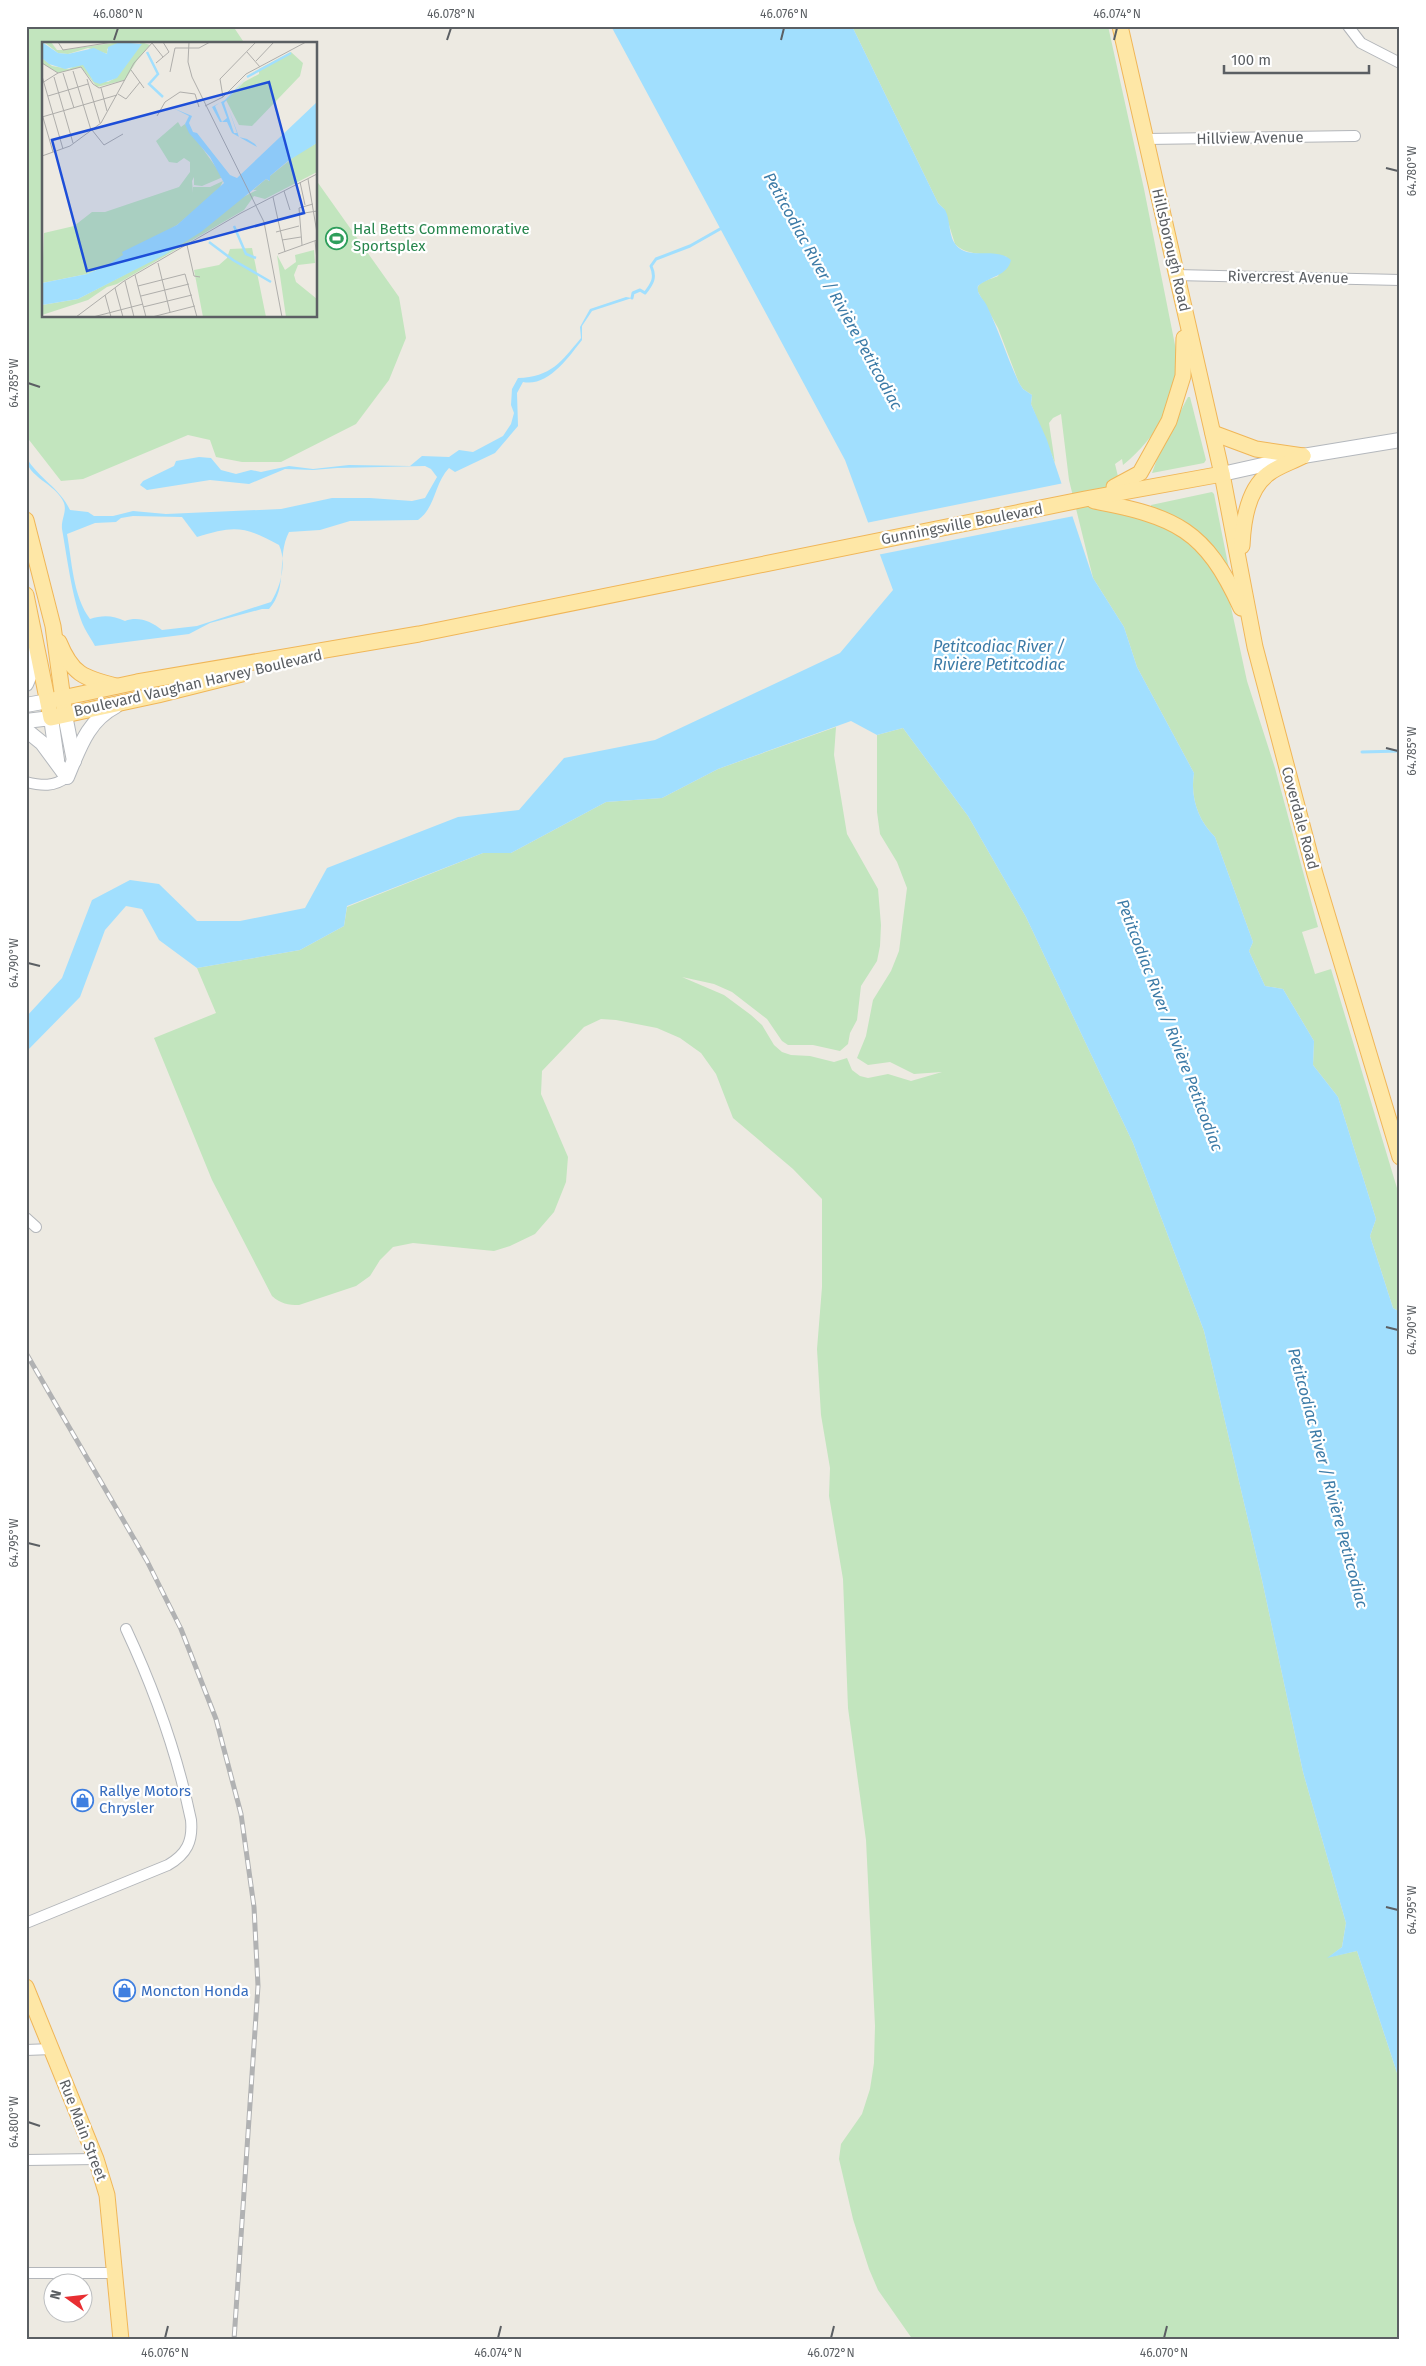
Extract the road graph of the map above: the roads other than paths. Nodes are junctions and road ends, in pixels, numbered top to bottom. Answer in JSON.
{"nodes":[{"id":1,"x":1120,"y":26,"type":"edge"},
{"id":2,"x":1348,"y":26,"type":"edge"},
{"id":3,"x":1400,"y":63,"type":"edge"},
{"id":4,"x":1355,"y":136,"type":"dead end"},
{"id":5,"x":1146,"y":140,"type":"junction"},
{"id":6,"x":1176,"y":275,"type":"junction"},
{"id":7,"x":1400,"y":280,"type":"edge"},
{"id":8,"x":1184,"y":311,"type":"junction"},
{"id":9,"x":1213,"y":433,"type":"junction"},
{"id":10,"x":1400,"y":440,"type":"edge"},
{"id":11,"x":1303,"y":456,"type":"junction"},
{"id":12,"x":1222,"y":474,"type":"junction"},
{"id":13,"x":1128,"y":486,"type":"junction"},
{"id":14,"x":1085,"y":499,"type":"junction"},
{"id":15,"x":26,"y":520,"type":"edge"},
{"id":16,"x":1240,"y":566,"type":"junction"},
{"id":17,"x":26,"y":596,"type":"edge"},
{"id":18,"x":524,"y":612,"type":"joint"},
{"id":19,"x":53,"y":626,"type":"junction"},
{"id":20,"x":1252,"y":632,"type":"junction"},
{"id":21,"x":35,"y":638,"type":"junction"},
{"id":22,"x":345,"y":648,"type":"junction"},
{"id":23,"x":26,"y":684,"type":"edge"},
{"id":24,"x":119,"y":686,"type":"junction"},
{"id":25,"x":44,"y":702,"type":"edge"},
{"id":26,"x":121,"y":703,"type":"junction"},
{"id":27,"x":52,"y":717,"type":"junction"},
{"id":28,"x":26,"y":721,"type":"edge"},
{"id":29,"x":26,"y":730,"type":"edge"},
{"id":30,"x":74,"y":761,"type":"junction"},
{"id":31,"x":57,"y":766,"type":"junction"},
{"id":32,"x":67,"y":777,"type":"junction"},
{"id":33,"x":26,"y":782,"type":"edge"},
{"id":34,"x":1400,"y":1158,"type":"edge"},
{"id":35,"x":26,"y":1218,"type":"edge"},
{"id":36,"x":36,"y":1227,"type":"dead end"},
{"id":37,"x":126,"y":1629,"type":"dead end"},
{"id":38,"x":26,"y":1923,"type":"edge"},
{"id":39,"x":26,"y":1987,"type":"edge"},
{"id":40,"x":52,"y":2049,"type":"junction"},
{"id":41,"x":26,"y":2050,"type":"edge"},
{"id":42,"x":96,"y":2159,"type":"junction"},
{"id":43,"x":26,"y":2160,"type":"edge"},
{"id":44,"x":26,"y":2273,"type":"edge"},
{"id":45,"x":115,"y":2273,"type":"junction"},
{"id":46,"x":121,"y":2340,"type":"edge"}],
"edges":[{"from":1,"to":5,"type":"main road","name":"Hillsborough Road"},
{"from":2,"to":3,"type":"street"},
{"from":4,"to":5,"type":"street","name":"Hillview Avenue"},
{"from":5,"to":6,"type":"main road","name":"Hillsborough Road"},
{"from":6,"to":7,"type":"street","name":"Rivercrest Avenue"},
{"from":6,"to":8,"type":"main road","name":"Hillsborough Road"},
{"from":8,"to":9,"type":"main road","name":"Hillsborough Road"},
{"from":8,"to":13,"type":"main road"},
{"from":9,"to":11,"type":"main road"},
{"from":9,"to":12,"type":"main road","name":"Hillsborough Road"},
{"from":10,"to":11,"type":"street","name":"Gunningsville Boulevard"},
{"from":11,"to":12,"type":"street","name":"Gunningsville Boulevard"},
{"from":11,"to":16,"type":"main road"},
{"from":12,"to":13,"type":"main road","name":"Gunningsville Boulevard"},
{"from":12,"to":16,"type":"main road","name":"Coverdale Road"},
{"from":13,"to":14,"type":"main road","name":"Gunningsville Boulevard"},
{"from":14,"to":18,"type":"main road","name":"Gunningsville Boulevard"},
{"from":14,"to":20,"type":"main road"},
{"from":15,"to":19,"type":"main road"},
{"from":16,"to":20,"type":"main road","name":"Coverdale Road"},
{"from":17,"to":21,"type":"main road"},
{"from":18,"to":22,"type":"main road","name":"Boulevard Vaughan Harvey Boulevard"},
{"from":19,"to":24,"type":"main road"},
{"from":19,"to":25,"type":"main road"},
{"from":20,"to":34,"type":"main road","name":"Coverdale Road"},
{"from":21,"to":23,"type":"street"},
{"from":21,"to":25,"type":"main road"},
{"from":22,"to":24,"type":"main road","name":"Boulevard Vaughan Harvey Boulevard"},
{"from":22,"to":26,"type":"main road","name":"Boulevard Vaughan Harvey Boulevard"},
{"from":24,"to":25,"type":"main road","name":"Boulevard Vaughan Harvey Boulevard"},
{"from":25,"to":27,"type":"main road"},
{"from":26,"to":27,"type":"main road","name":"Boulevard Vaughan Harvey Boulevard"},
{"from":26,"to":30,"type":"street"},
{"from":27,"to":28,"type":"street","name":"Boulevard Vaughan Harvey Boulevard"},
{"from":27,"to":30,"type":"street"},
{"from":27,"to":31,"type":"street"},
{"from":29,"to":31,"type":"street"},
{"from":30,"to":32,"type":"street"},
{"from":31,"to":32,"type":"street"},
{"from":32,"to":33,"type":"street"},
{"from":35,"to":36,"type":"street"},
{"from":37,"to":38,"type":"street"},
{"from":39,"to":40,"type":"main road","name":"Rue Main Street"},
{"from":40,"to":41,"type":"street"},
{"from":40,"to":42,"type":"main road","name":"Rue Main Street"},
{"from":42,"to":43,"type":"street"},
{"from":42,"to":45,"type":"main road","name":"Rue Main Street"},
{"from":44,"to":45,"type":"street"},
{"from":45,"to":46,"type":"main road","name":"Rue Main Street"}]}
